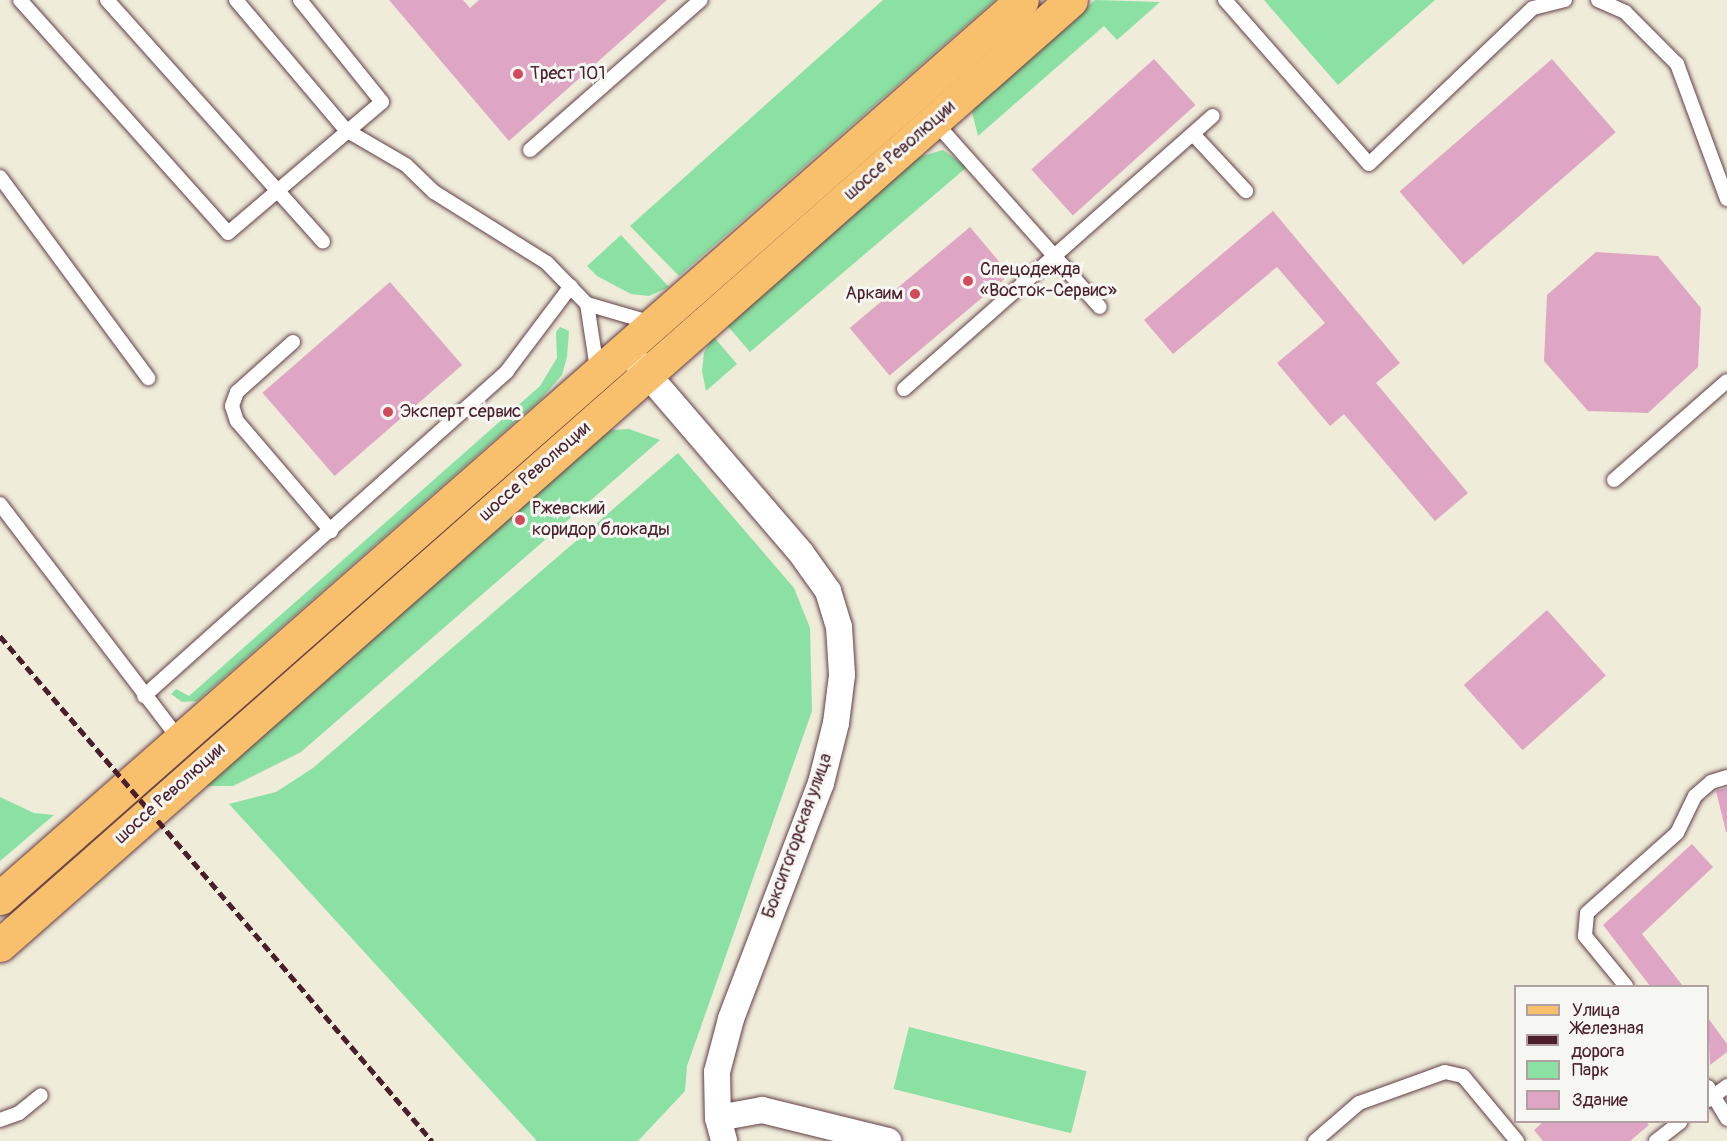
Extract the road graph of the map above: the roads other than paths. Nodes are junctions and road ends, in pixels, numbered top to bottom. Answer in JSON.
{"nodes":[{"id":1,"x":20,"y":0,"type":"edge"},
{"id":2,"x":106,"y":0,"type":"edge"},
{"id":3,"x":236,"y":0,"type":"edge"},
{"id":4,"x":300,"y":0,"type":"edge"},
{"id":5,"x":700,"y":0,"type":"edge"},
{"id":6,"x":1022,"y":0,"type":"edge"},
{"id":7,"x":1071,"y":0,"type":"edge"},
{"id":8,"x":1225,"y":0,"type":"edge"},
{"id":9,"x":1564,"y":0,"type":"edge"},
{"id":10,"x":1598,"y":0,"type":"edge"},
{"id":11,"x":1213,"y":116,"type":"dead end"},
{"id":12,"x":934,"y":121,"type":"junction"},
{"id":13,"x":346,"y":130,"type":"junction"},
{"id":14,"x":1193,"y":134,"type":"junction"},
{"id":15,"x":530,"y":150,"type":"dead end"},
{"id":16,"x":0,"y":177,"type":"edge"},
{"id":17,"x":1246,"y":191,"type":"dead end"},
{"id":18,"x":279,"y":192,"type":"junction"},
{"id":19,"x":1727,"y":199,"type":"edge"},
{"id":20,"x":323,"y":242,"type":"dead end"},
{"id":21,"x":1055,"y":256,"type":"junction"},
{"id":22,"x":571,"y":286,"type":"junction"},
{"id":23,"x":587,"y":304,"type":"junction"},
{"id":24,"x":1100,"y":307,"type":"dead end"},
{"id":25,"x":652,"y":323,"type":"junction"},
{"id":26,"x":293,"y":342,"type":"dead end"},
{"id":27,"x":624,"y":348,"type":"junction"},
{"id":28,"x":598,"y":371,"type":"junction"},
{"id":29,"x":646,"y":373,"type":"junction"},
{"id":30,"x":148,"y":378,"type":"dead end"},
{"id":31,"x":1727,"y":381,"type":"edge"},
{"id":32,"x":904,"y":389,"type":"dead end"},
{"id":33,"x":1614,"y":480,"type":"dead end"},
{"id":34,"x":0,"y":504,"type":"edge"},
{"id":35,"x":331,"y":531,"type":"junction"},
{"id":36,"x":144,"y":696,"type":"junction"},
{"id":37,"x":180,"y":740,"type":"junction"},
{"id":38,"x":1727,"y":777,"type":"edge"},
{"id":39,"x":0,"y":898,"type":"edge"},
{"id":40,"x":0,"y":945,"type":"edge"},
{"id":41,"x":1624,"y":985,"type":"edge"},
{"id":42,"x":1727,"y":1086,"type":"edge"},
{"id":43,"x":1710,"y":1094,"type":"edge"},
{"id":44,"x":41,"y":1095,"type":"dead end"},
{"id":45,"x":1727,"y":1119,"type":"edge"},
{"id":46,"x":0,"y":1120,"type":"edge"},
{"id":47,"x":1671,"y":1124,"type":"edge"},
{"id":48,"x":721,"y":1130,"type":"edge"},
{"id":49,"x":1322,"y":1139,"type":"edge"},
{"id":50,"x":888,"y":1141,"type":"edge"},
{"id":51,"x":1517,"y":1141,"type":"edge"},
{"id":52,"x":1656,"y":1141,"type":"edge"}],
"edges":[{"from":1,"to":18,"type":"lane"},
{"from":2,"to":18,"type":"lane"},
{"from":3,"to":13,"type":"lane"},
{"from":4,"to":13,"type":"lane"},
{"from":5,"to":15,"type":"lane"},
{"from":6,"to":25,"type":"main road","name":"шоссе Революции"},
{"from":7,"to":12,"type":"main road","name":"шоссе Революции"},
{"from":8,"to":9,"type":"lane"},
{"from":10,"to":19,"type":"lane"},
{"from":11,"to":14,"type":"lane"},
{"from":12,"to":21,"type":"lane"},
{"from":12,"to":29,"type":"main road","name":"шоссе Революции"},
{"from":13,"to":18,"type":"lane"},
{"from":13,"to":22,"type":"lane"},
{"from":14,"to":17,"type":"lane"},
{"from":14,"to":21,"type":"lane"},
{"from":16,"to":30,"type":"lane"},
{"from":18,"to":20,"type":"lane"},
{"from":21,"to":24,"type":"lane"},
{"from":21,"to":32,"type":"lane"},
{"from":22,"to":23,"type":"lane"},
{"from":22,"to":35,"type":"lane"},
{"from":23,"to":25,"type":"lane"},
{"from":23,"to":28,"type":"lane"},
{"from":25,"to":27,"type":"main road","name":"шоссе Революции"},
{"from":26,"to":35,"type":"lane"},
{"from":27,"to":28,"type":"main road","name":"шоссе Революции"},
{"from":27,"to":29,"type":"street","name":"Бокситогорская улица"},
{"from":28,"to":37,"type":"main road","name":"шоссе Революции"},
{"from":29,"to":40,"type":"main road","name":"шоссе Революции"},
{"from":29,"to":48,"type":"street","name":"Бокситогорская улица"},
{"from":31,"to":33,"type":"lane"},
{"from":34,"to":36,"type":"lane"},
{"from":35,"to":36,"type":"lane"},
{"from":36,"to":37,"type":"lane"},
{"from":37,"to":39,"type":"main road","name":"шоссе Революции"},
{"from":38,"to":41,"type":"lane"},
{"from":42,"to":43,"type":"lane"},
{"from":43,"to":45,"type":"lane"},
{"from":44,"to":46,"type":"lane"},
{"from":47,"to":52,"type":"lane"},
{"from":48,"to":50,"type":"street"},
{"from":49,"to":51,"type":"lane"}]}
